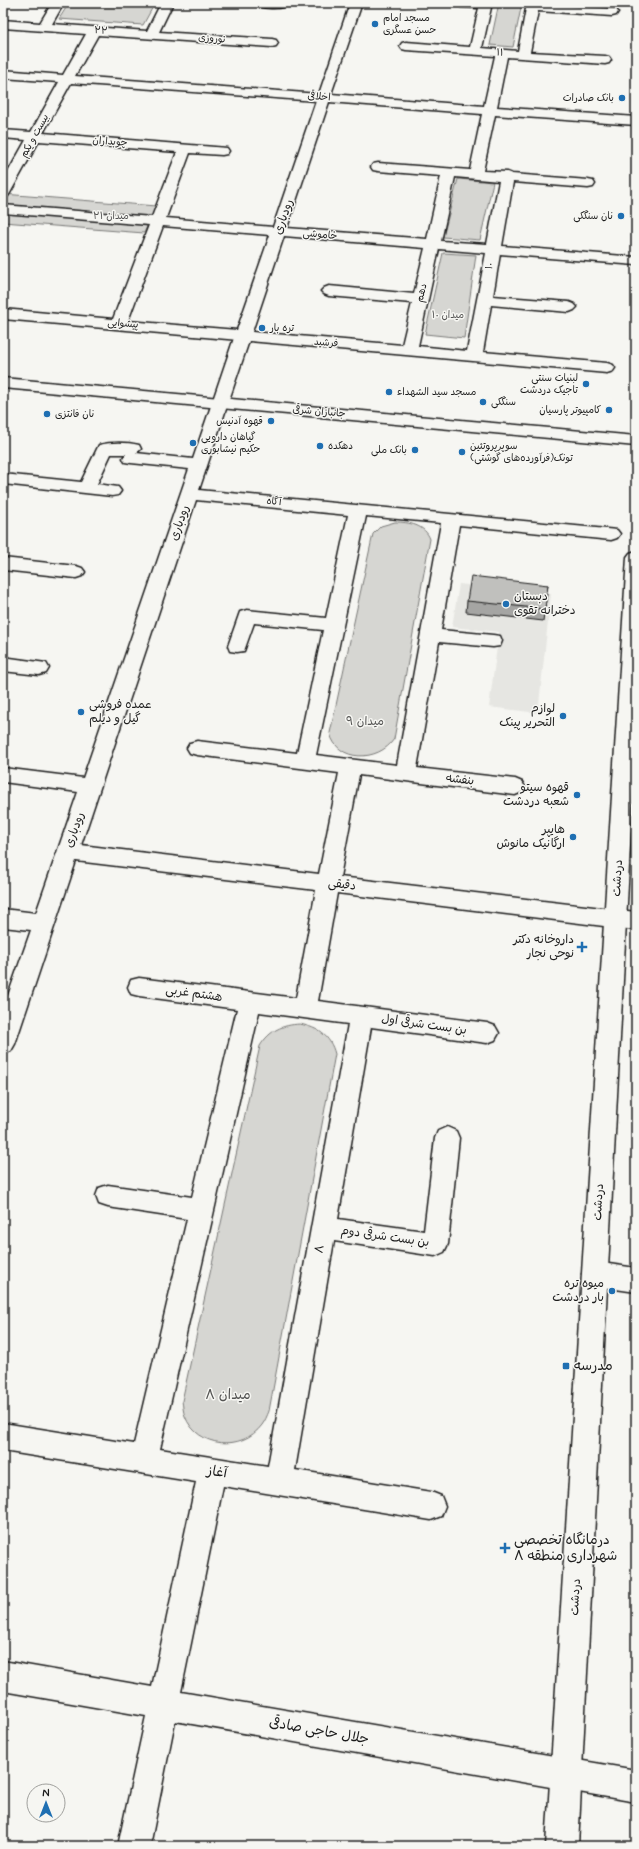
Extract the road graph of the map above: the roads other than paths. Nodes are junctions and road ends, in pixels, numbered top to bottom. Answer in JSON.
{"nodes":[{"id":1,"x":58,"y":3,"type":"edge"},
{"id":2,"x":167,"y":3,"type":"edge"},
{"id":3,"x":260,"y":3,"type":"edge"},
{"id":4,"x":356,"y":3,"type":"edge"},
{"id":5,"x":462,"y":3,"type":"edge"},
{"id":6,"x":282,"y":4,"type":"dead end"},
{"id":7,"x":486,"y":4,"type":"edge"},
{"id":8,"x":533,"y":5,"type":"edge"},
{"id":9,"x":612,"y":12,"type":"dead end"},
{"id":10,"x":3,"y":24,"type":"edge"},
{"id":11,"x":44,"y":27,"type":"junction"},
{"id":12,"x":94,"y":31,"type":"junction"},
{"id":13,"x":151,"y":34,"type":"junction"},
{"id":14,"x":272,"y":43,"type":"dead end"},
{"id":15,"x":406,"y":46,"type":"dead end"},
{"id":16,"x":475,"y":51,"type":"junction"},
{"id":17,"x":502,"y":53,"type":"junction"},
{"id":18,"x":523,"y":54,"type":"junction"},
{"id":19,"x":605,"y":60,"type":"dead end"},
{"id":20,"x":3,"y":74,"type":"edge"},
{"id":21,"x":67,"y":79,"type":"junction"},
{"id":22,"x":324,"y":98,"type":"junction"},
{"id":23,"x":490,"y":110,"type":"junction"},
{"id":24,"x":636,"y":121,"type":"edge"},
{"id":25,"x":3,"y":134,"type":"edge"},
{"id":26,"x":35,"y":136,"type":"junction"},
{"id":27,"x":185,"y":148,"type":"junction"},
{"id":28,"x":222,"y":151,"type":"dead end"},
{"id":29,"x":378,"y":167,"type":"dead end"},
{"id":30,"x":450,"y":172,"type":"junction"},
{"id":31,"x":476,"y":174,"type":"junction"},
{"id":32,"x":507,"y":176,"type":"junction"},
{"id":33,"x":588,"y":184,"type":"dead end"},
{"id":34,"x":3,"y":193,"type":"edge"},
{"id":35,"x":3,"y":209,"type":"edge"},
{"id":36,"x":158,"y":222,"type":"junction"},
{"id":37,"x":279,"y":231,"type":"junction"},
{"id":38,"x":433,"y":244,"type":"junction"},
{"id":39,"x":494,"y":249,"type":"junction"},
{"id":40,"x":636,"y":261,"type":"edge"},
{"id":41,"x":329,"y":291,"type":"dead end"},
{"id":42,"x":420,"y":299,"type":"junction"},
{"id":43,"x":485,"y":300,"type":"junction"},
{"id":44,"x":569,"y":307,"type":"dead end"},
{"id":45,"x":3,"y":314,"type":"edge"},
{"id":46,"x":119,"y":324,"type":"junction"},
{"id":47,"x":243,"y":335,"type":"junction"},
{"id":48,"x":409,"y":350,"type":"junction"},
{"id":49,"x":474,"y":356,"type":"junction"},
{"id":50,"x":607,"y":368,"type":"dead end"},
{"id":51,"x":3,"y":383,"type":"edge"},
{"id":52,"x":220,"y":403,"type":"junction"},
{"id":53,"x":636,"y":441,"type":"edge"},
{"id":54,"x":200,"y":465,"type":"junction"},
{"id":55,"x":3,"y":479,"type":"edge"},
{"id":56,"x":86,"y":489,"type":"junction"},
{"id":57,"x":112,"y":491,"type":"dead end"},
{"id":58,"x":189,"y":494,"type":"junction"},
{"id":59,"x":358,"y":511,"type":"junction"},
{"id":60,"x":451,"y":519,"type":"junction"},
{"id":61,"x":611,"y":534,"type":"dead end"},
{"id":62,"x":636,"y":557,"type":"edge"},
{"id":63,"x":3,"y":564,"type":"edge"},
{"id":64,"x":76,"y":572,"type":"dead end"},
{"id":65,"x":635,"y":596,"type":"edge"},
{"id":66,"x":334,"y":625,"type":"junction"},
{"id":67,"x":430,"y":635,"type":"junction"},
{"id":68,"x":493,"y":641,"type":"dead end"},
{"id":69,"x":237,"y":646,"type":"dead end"},
{"id":70,"x":3,"y":664,"type":"edge"},
{"id":71,"x":39,"y":668,"type":"dead end"},
{"id":72,"x":197,"y":748,"type":"dead end"},
{"id":73,"x":305,"y":761,"type":"junction"},
{"id":74,"x":350,"y":767,"type":"junction"},
{"id":75,"x":406,"y":774,"type":"junction"},
{"id":76,"x":3,"y":775,"type":"edge"},
{"id":77,"x":90,"y":786,"type":"junction"},
{"id":78,"x":515,"y":787,"type":"dead end"},
{"id":79,"x":68,"y":852,"type":"junction"},
{"id":80,"x":329,"y":884,"type":"junction"},
{"id":81,"x":3,"y":918,"type":"edge"},
{"id":82,"x":626,"y":920,"type":"edge"},
{"id":83,"x":44,"y":923,"type":"junction"},
{"id":84,"x":139,"y":987,"type":"dead end"},
{"id":85,"x":250,"y":1002,"type":"junction"},
{"id":86,"x":305,"y":1009,"type":"junction"},
{"id":87,"x":361,"y":1016,"type":"junction"},
{"id":88,"x":487,"y":1033,"type":"dead end"},
{"id":89,"x":3,"y":1044,"type":"edge"},
{"id":90,"x":447,"y":1138,"type":"dead end"},
{"id":91,"x":108,"y":1196,"type":"dead end"},
{"id":92,"x":202,"y":1210,"type":"junction"},
{"id":93,"x":324,"y":1228,"type":"junction"},
{"id":94,"x":595,"y":1274,"type":"junction"},
{"id":95,"x":636,"y":1280,"type":"edge"},
{"id":96,"x":3,"y":1437,"type":"edge"},
{"id":97,"x":144,"y":1460,"type":"junction"},
{"id":98,"x":212,"y":1471,"type":"junction"},
{"id":99,"x":279,"y":1482,"type":"junction"},
{"id":100,"x":431,"y":1506,"type":"dead end"},
{"id":101,"x":3,"y":1676,"type":"edge"},
{"id":102,"x":163,"y":1704,"type":"junction"},
{"id":103,"x":566,"y":1774,"type":"junction"},
{"id":104,"x":636,"y":1786,"type":"edge"},
{"id":105,"x":134,"y":1846,"type":"edge"},
{"id":106,"x":562,"y":1846,"type":"edge"}],
"edges":[{"from":1,"to":11,"type":"street"},
{"from":2,"to":13,"type":"street"},
{"from":3,"to":6,"type":"street"},
{"from":4,"to":22,"type":"street","name":"رودباری"},
{"from":5,"to":7,"type":"street"},
{"from":7,"to":16,"type":"street"},
{"from":8,"to":9,"type":"street"},
{"from":8,"to":18,"type":"street"},
{"from":10,"to":11,"type":"street","name":"۲۲"},
{"from":11,"to":12,"type":"street","name":"۲۲"},
{"from":12,"to":13,"type":"street","name":"۲۲"},
{"from":12,"to":21,"type":"street","name":"بیست و یکم"},
{"from":13,"to":14,"type":"street","name":"نوروزی"},
{"from":15,"to":16,"type":"street","name":"۱۱"},
{"from":16,"to":17,"type":"street","name":"۱۱"},
{"from":17,"to":18,"type":"street","name":"۱۱"},
{"from":17,"to":23,"type":"street"},
{"from":18,"to":19,"type":"street","name":"۱۱"},
{"from":20,"to":21,"type":"street","name":"اخلاقی"},
{"from":21,"to":22,"type":"street","name":"اخلاقی"},
{"from":21,"to":26,"type":"street","name":"بیست و یکم"},
{"from":22,"to":23,"type":"street","name":"اخلاقی"},
{"from":22,"to":37,"type":"street","name":"رودباری"},
{"from":23,"to":24,"type":"street","name":"اخلاقی"},
{"from":23,"to":31,"type":"street"},
{"from":25,"to":26,"type":"street","name":"چوبداران"},
{"from":26,"to":27,"type":"street","name":"چوبداران"},
{"from":26,"to":34,"type":"street","name":"بیست و یکم"},
{"from":27,"to":28,"type":"street","name":"چوبداران"},
{"from":27,"to":36,"type":"street"},
{"from":29,"to":30,"type":"street"},
{"from":30,"to":31,"type":"street"},
{"from":30,"to":38,"type":"street","name":"دهم"},
{"from":31,"to":32,"type":"street"},
{"from":32,"to":33,"type":"street"},
{"from":32,"to":39,"type":"street","name":"۱۰"},
{"from":35,"to":36,"type":"street","name":"خاموشی"},
{"from":36,"to":37,"type":"street","name":"خاموشی"},
{"from":36,"to":46,"type":"street"},
{"from":37,"to":38,"type":"street","name":"خاموشی"},
{"from":37,"to":47,"type":"street","name":"رودباری"},
{"from":38,"to":39,"type":"street","name":"خاموشی"},
{"from":38,"to":42,"type":"street","name":"دهم"},
{"from":39,"to":40,"type":"street","name":"خاموشی"},
{"from":39,"to":43,"type":"street","name":"۱۰"},
{"from":41,"to":42,"type":"street"},
{"from":42,"to":48,"type":"street","name":"دهم"},
{"from":43,"to":44,"type":"street"},
{"from":43,"to":49,"type":"street","name":"۱۰"},
{"from":45,"to":46,"type":"street","name":"پیشوایی"},
{"from":46,"to":47,"type":"street","name":"پیشوایی"},
{"from":47,"to":48,"type":"street","name":"فرشید"},
{"from":47,"to":52,"type":"street","name":"رودباری"},
{"from":48,"to":49,"type":"street"},
{"from":49,"to":50,"type":"street"},
{"from":51,"to":52,"type":"street","name":"جانبازان شرقی"},
{"from":52,"to":53,"type":"street","name":"جانبازان شرقی"},
{"from":52,"to":54,"type":"street","name":"رودباری"},
{"from":54,"to":56,"type":"street"},
{"from":54,"to":58,"type":"street","name":"رودباری"},
{"from":55,"to":56,"type":"street"},
{"from":56,"to":57,"type":"street"},
{"from":58,"to":59,"type":"street","name":"آگاه"},
{"from":58,"to":77,"type":"street","name":"رودباری"},
{"from":59,"to":60,"type":"street"},
{"from":59,"to":66,"type":"street"},
{"from":60,"to":61,"type":"street"},
{"from":60,"to":67,"type":"street"},
{"from":62,"to":65,"type":"street","name":"دردشت"},
{"from":63,"to":64,"type":"street"},
{"from":65,"to":82,"type":"street","name":"دردشت"},
{"from":66,"to":69,"type":"street"},
{"from":66,"to":73,"type":"street"},
{"from":67,"to":68,"type":"street"},
{"from":67,"to":75,"type":"street"},
{"from":70,"to":71,"type":"street"},
{"from":72,"to":73,"type":"street"},
{"from":73,"to":74,"type":"street"},
{"from":74,"to":75,"type":"street"},
{"from":74,"to":80,"type":"street"},
{"from":75,"to":78,"type":"street","name":"بنفشه"},
{"from":76,"to":77,"type":"street"},
{"from":77,"to":79,"type":"street","name":"رودباری"},
{"from":79,"to":80,"type":"street","name":"دقیقی"},
{"from":79,"to":83,"type":"street","name":"رودباری"},
{"from":80,"to":82,"type":"street","name":"دقیقی"},
{"from":80,"to":86,"type":"street"},
{"from":81,"to":83,"type":"street"},
{"from":82,"to":94,"type":"street","name":"دردشت"},
{"from":83,"to":89,"type":"street","name":"رودباری"},
{"from":84,"to":85,"type":"street","name":"هشتم غربی"},
{"from":85,"to":86,"type":"street","name":"هشتم غربی"},
{"from":85,"to":92,"type":"street"},
{"from":86,"to":87,"type":"street","name":"بن بست شرقی اول"},
{"from":87,"to":88,"type":"street","name":"بن بست شرقی اول"},
{"from":87,"to":93,"type":"street","name":"۸"},
{"from":90,"to":93,"type":"street","name":"بن بست شرقی دوم"},
{"from":91,"to":92,"type":"street"},
{"from":92,"to":97,"type":"street"},
{"from":93,"to":99,"type":"street","name":"۸"},
{"from":94,"to":95,"type":"street"},
{"from":94,"to":103,"type":"street","name":"دردشت"},
{"from":96,"to":97,"type":"street","name":"آغاز"},
{"from":97,"to":98,"type":"street","name":"آغاز"},
{"from":98,"to":99,"type":"street","name":"آغاز"},
{"from":98,"to":102,"type":"street"},
{"from":99,"to":100,"type":"street","name":"آغاز"},
{"from":101,"to":102,"type":"street","name":"جلال حاجی صادقی"},
{"from":102,"to":103,"type":"street","name":"جلال حاجی صادقی"},
{"from":102,"to":105,"type":"street"},
{"from":103,"to":104,"type":"street","name":"جلال حاجی صادقی"},
{"from":103,"to":106,"type":"street","name":"دردشت"}]}
